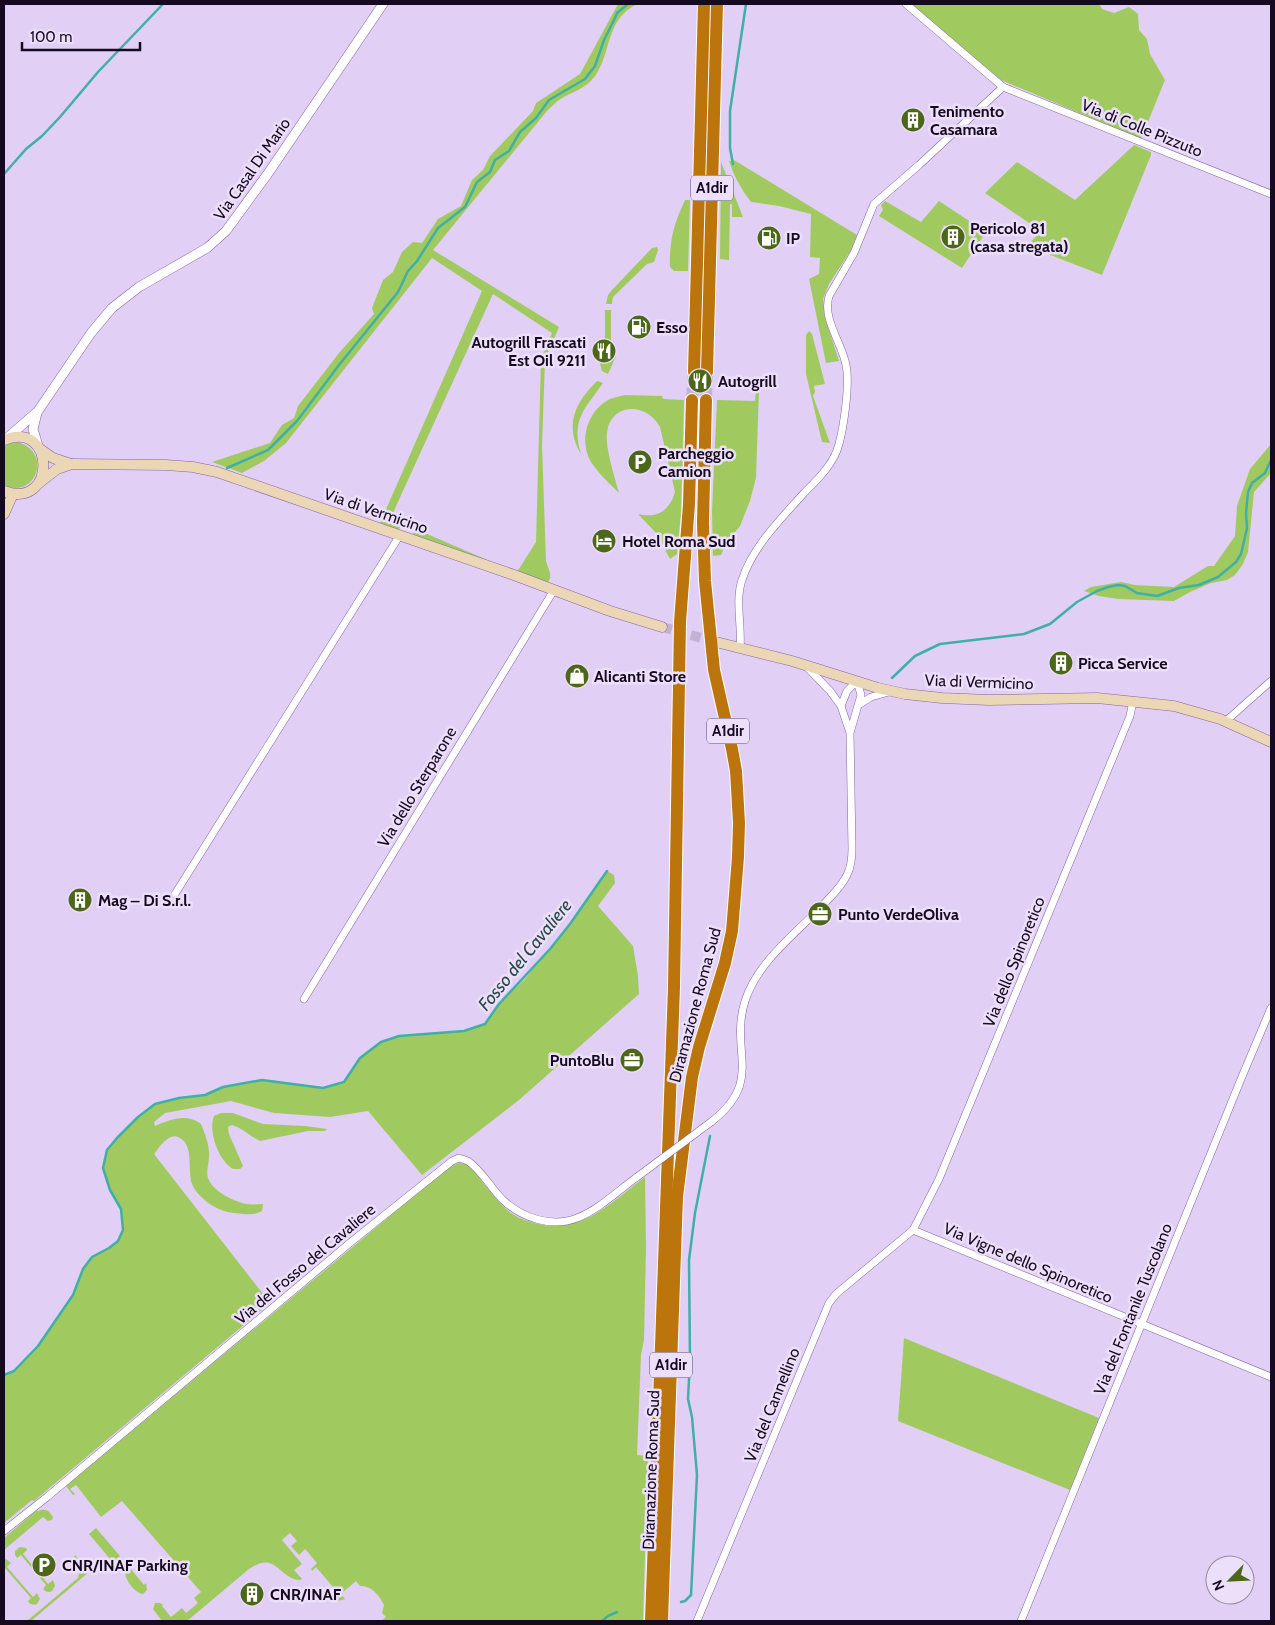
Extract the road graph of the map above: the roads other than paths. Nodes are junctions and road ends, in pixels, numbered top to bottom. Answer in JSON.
{"nodes":[{"id":1,"x":383,"y":4,"type":"edge"},
{"id":2,"x":704,"y":4,"type":"edge"},
{"id":3,"x":717,"y":4,"type":"edge"},
{"id":4,"x":906,"y":4,"type":"edge"},
{"id":5,"x":1003,"y":86,"type":"junction"},
{"id":6,"x":1271,"y":194,"type":"edge"},
{"id":7,"x":694,"y":372,"type":"tunnel mouth"},
{"id":8,"x":707,"y":372,"type":"tunnel mouth"},
{"id":9,"x":692,"y":400,"type":"tunnel mouth"},
{"id":10,"x":706,"y":400,"type":"tunnel mouth"},
{"id":11,"x":38,"y":411,"type":"junction"},
{"id":12,"x":4,"y":439,"type":"edge"},
{"id":13,"x":39,"y":448,"type":"junction"},
{"id":14,"x":72,"y":464,"type":"junction"},
{"id":15,"x":38,"y":483,"type":"junction"},
{"id":16,"x":9,"y":492,"type":"edge"},
{"id":17,"x":4,"y":514,"type":"edge"},
{"id":18,"x":400,"y":535,"type":"junction"},
{"id":19,"x":554,"y":590,"type":"junction"},
{"id":20,"x":662,"y":627,"type":"tunnel mouth"},
{"id":21,"x":716,"y":642,"type":"tunnel mouth"},
{"id":22,"x":740,"y":648,"type":"junction"},
{"id":23,"x":806,"y":666,"type":"junction"},
{"id":24,"x":857,"y":681,"type":"junction"},
{"id":25,"x":1271,"y":681,"type":"edge"},
{"id":26,"x":892,"y":691,"type":"junction"},
{"id":27,"x":1133,"y":701,"type":"junction"},
{"id":28,"x":860,"y":704,"type":"junction"},
{"id":29,"x":841,"y":706,"type":"junction"},
{"id":30,"x":1226,"y":721,"type":"junction"},
{"id":31,"x":850,"y":734,"type":"junction"},
{"id":32,"x":1271,"y":742,"type":"edge"},
{"id":33,"x":175,"y":894,"type":"dead end"},
{"id":34,"x":304,"y":999,"type":"dead end"},
{"id":35,"x":1271,"y":1008,"type":"edge"},
{"id":36,"x":914,"y":1230,"type":"junction"},
{"id":37,"x":1142,"y":1325,"type":"junction"},
{"id":38,"x":1271,"y":1377,"type":"edge"},
{"id":39,"x":4,"y":1531,"type":"edge"},
{"id":40,"x":651,"y":1621,"type":"edge"},
{"id":41,"x":662,"y":1621,"type":"edge"},
{"id":42,"x":697,"y":1621,"type":"edge"},
{"id":43,"x":1021,"y":1621,"type":"edge"}],
"edges":[{"from":1,"to":11,"type":"street","name":"Via Casal Di Mario"},
{"from":2,"to":7,"type":"highway","number":"A1dir"},
{"from":3,"to":8,"type":"highway","number":"A1dir"},
{"from":4,"to":5,"type":"street","name":"Via di Colle Pizzuto"},
{"from":5,"to":6,"type":"street","name":"Via di Colle Pizzuto"},
{"from":5,"to":22,"type":"street"},
{"from":9,"to":40,"type":"highway","name":"Diramazione Roma Sud","number":"A1dir"},
{"from":10,"to":41,"type":"highway","name":"Diramazione Roma Sud","number":"A1dir"},
{"from":11,"to":12,"type":"street","name":"Via Casal Di Mario"},
{"from":11,"to":13,"type":"street","name":"Via Casal Di Mario"},
{"from":12,"to":13,"type":"main road","name":"Via di Vermicino"},
{"from":13,"to":14,"type":"main road","name":"Via di Vermicino"},
{"from":13,"to":15,"type":"main road"},
{"from":14,"to":15,"type":"main road","name":"Via di Vermicino"},
{"from":14,"to":18,"type":"main road","name":"Via di Vermicino"},
{"from":15,"to":16,"type":"main road","name":"Via di Vermicino"},
{"from":16,"to":17,"type":"main road"},
{"from":18,"to":19,"type":"main road","name":"Via di Vermicino"},
{"from":18,"to":33,"type":"street"},
{"from":19,"to":20,"type":"main road","name":"Via di Vermicino"},
{"from":19,"to":34,"type":"street","name":"Via dello Sterparone"},
{"from":21,"to":22,"type":"main road","name":"Via di Vermicino"},
{"from":22,"to":23,"type":"main road","name":"Via di Vermicino"},
{"from":23,"to":24,"type":"main road","name":"Via di Vermicino"},
{"from":23,"to":29,"type":"street"},
{"from":24,"to":26,"type":"main road","name":"Via di Vermicino"},
{"from":24,"to":28,"type":"street"},
{"from":24,"to":29,"type":"street"},
{"from":25,"to":30,"type":"street"},
{"from":26,"to":27,"type":"main road","name":"Via di Vermicino"},
{"from":26,"to":28,"type":"street"},
{"from":27,"to":30,"type":"main road","name":"Via di Vermicino"},
{"from":27,"to":36,"type":"street","name":"Via dello Spinoretico"},
{"from":28,"to":31,"type":"street"},
{"from":29,"to":31,"type":"street"},
{"from":30,"to":32,"type":"main road","name":"Via di Vermicino"},
{"from":31,"to":39,"type":"street","name":"Via del Fosso del Cavaliere","bridge":true},
{"from":35,"to":37,"type":"street","name":"Via del Fontanile Tuscolano"},
{"from":36,"to":37,"type":"street","name":"Via Vigne dello Spinoretico"},
{"from":36,"to":42,"type":"street","name":"Via del Cannellino"},
{"from":37,"to":38,"type":"street","name":"Via Vigne dello Spinoretico"},
{"from":37,"to":43,"type":"street","name":"Via del Fontanile Tuscolano"}]}
